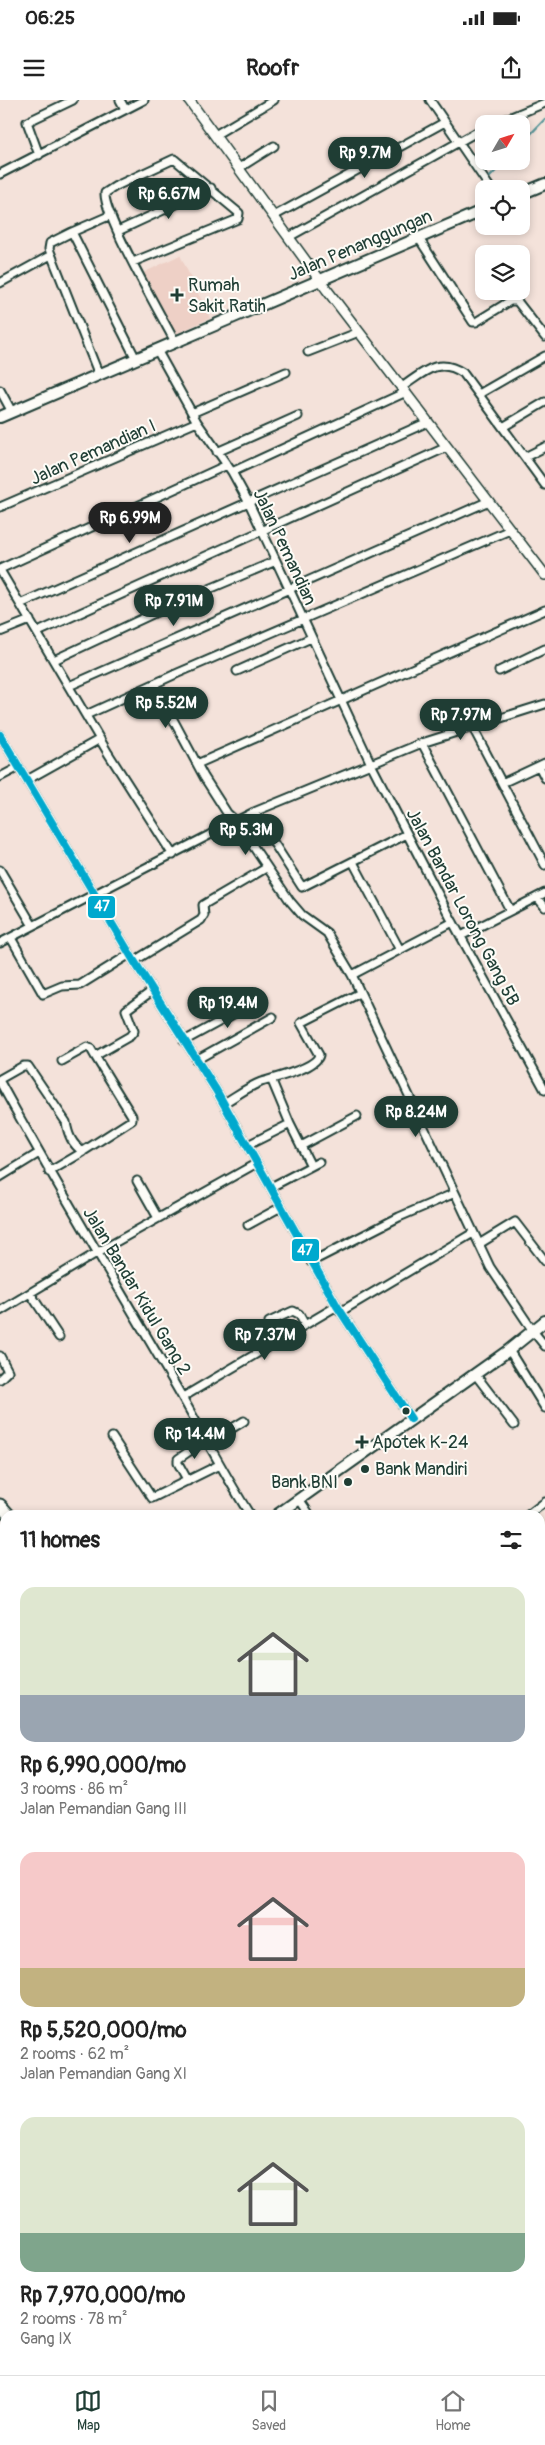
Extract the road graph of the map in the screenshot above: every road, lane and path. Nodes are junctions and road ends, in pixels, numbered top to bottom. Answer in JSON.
{"nodes":[{"id":1,"x":73,"y":100,"type":"edge"},
{"id":2,"x":120,"y":100,"type":"edge"},
{"id":3,"x":144,"y":100,"type":"edge"},
{"id":4,"x":191,"y":100,"type":"edge"},
{"id":5,"x":274,"y":100,"type":"edge"},
{"id":6,"x":430,"y":100,"type":"edge"},
{"id":7,"x":545,"y":103,"type":"edge"},
{"id":8,"x":125,"y":109,"type":"junction"},
{"id":9,"x":516,"y":115,"type":"edge"},
{"id":10,"x":445,"y":122,"type":"junction"},
{"id":11,"x":475,"y":133,"type":"edge"},
{"id":12,"x":215,"y":135,"type":"junction"},
{"id":13,"x":459,"y":142,"type":"junction"},
{"id":14,"x":274,"y":146,"type":"dead end"},
{"id":15,"x":39,"y":154,"type":"junction"},
{"id":16,"x":239,"y":168,"type":"junction"},
{"id":17,"x":0,"y":174,"type":"edge"},
{"id":18,"x":485,"y":180,"type":"edge"},
{"id":19,"x":545,"y":184,"type":"edge"},
{"id":20,"x":211,"y":188,"type":"junction"},
{"id":21,"x":530,"y":190,"type":"edge"},
{"id":22,"x":475,"y":214,"type":"edge"},
{"id":23,"x":111,"y":215,"type":"junction"},
{"id":24,"x":274,"y":216,"type":"junction"},
{"id":25,"x":118,"y":231,"type":"junction"},
{"id":26,"x":72,"y":232,"type":"junction"},
{"id":27,"x":289,"y":237,"type":"junction"},
{"id":28,"x":418,"y":238,"type":"junction"},
{"id":29,"x":51,"y":255,"type":"junction"},
{"id":30,"x":132,"y":262,"type":"junction"},
{"id":31,"x":320,"y":280,"type":"junction"},
{"id":32,"x":0,"y":283,"type":"edge"},
{"id":33,"x":359,"y":332,"type":"junction"},
{"id":34,"x":545,"y":336,"type":"edge"},
{"id":35,"x":175,"y":342,"type":"junction"},
{"id":36,"x":157,"y":350,"type":"junction"},
{"id":37,"x":308,"y":352,"type":"dead end"},
{"id":38,"x":545,"y":356,"type":"edge"},
{"id":39,"x":136,"y":359,"type":"junction"},
{"id":40,"x":286,"y":372,"type":"dead end"},
{"id":41,"x":99,"y":375,"type":"junction"},
{"id":42,"x":0,"y":390,"type":"edge"},
{"id":43,"x":404,"y":390,"type":"junction"},
{"id":44,"x":479,"y":394,"type":"junction"},
{"id":45,"x":545,"y":402,"type":"edge"},
{"id":46,"x":12,"y":412,"type":"junction"},
{"id":47,"x":192,"y":413,"type":"junction"},
{"id":48,"x":298,"y":416,"type":"dead end"},
{"id":49,"x":0,"y":417,"type":"edge"},
{"id":50,"x":197,"y":422,"type":"junction"},
{"id":51,"x":428,"y":422,"type":"junction"},
{"id":52,"x":504,"y":427,"type":"junction"},
{"id":53,"x":447,"y":447,"type":"junction"},
{"id":54,"x":545,"y":447,"type":"edge"},
{"id":55,"x":217,"y":452,"type":"junction"},
{"id":56,"x":525,"y":457,"type":"junction"},
{"id":57,"x":227,"y":465,"type":"junction"},
{"id":58,"x":232,"y":472,"type":"junction"},
{"id":59,"x":545,"y":485,"type":"edge"},
{"id":60,"x":249,"y":502,"type":"junction"},
{"id":61,"x":489,"y":502,"type":"junction"},
{"id":62,"x":0,"y":507,"type":"edge"},
{"id":63,"x":510,"y":530,"type":"junction"},
{"id":64,"x":263,"y":531,"type":"junction"},
{"id":65,"x":276,"y":561,"type":"junction"},
{"id":66,"x":0,"y":569,"type":"edge"},
{"id":67,"x":545,"y":575,"type":"edge"},
{"id":68,"x":289,"y":588,"type":"junction"},
{"id":69,"x":20,"y":604,"type":"junction"},
{"id":70,"x":545,"y":610,"type":"edge"},
{"id":71,"x":30,"y":620,"type":"junction"},
{"id":72,"x":303,"y":620,"type":"junction"},
{"id":73,"x":0,"y":632,"type":"edge"},
{"id":74,"x":38,"y":632,"type":"junction"},
{"id":75,"x":311,"y":638,"type":"junction"},
{"id":76,"x":545,"y":649,"type":"edge"},
{"id":77,"x":54,"y":660,"type":"junction"},
{"id":78,"x":237,"y":671,"type":"dead end"},
{"id":79,"x":499,"y":671,"type":"dead end"},
{"id":80,"x":154,"y":684,"type":"junction"},
{"id":81,"x":69,"y":686,"type":"junction"},
{"id":82,"x":340,"y":700,"type":"junction"},
{"id":83,"x":545,"y":704,"type":"edge"},
{"id":84,"x":86,"y":715,"type":"junction"},
{"id":85,"x":472,"y":726,"type":"junction"},
{"id":86,"x":0,"y":735,"type":"edge"},
{"id":87,"x":100,"y":739,"type":"junction"},
{"id":88,"x":422,"y":743,"type":"junction"},
{"id":89,"x":198,"y":764,"type":"junction"},
{"id":90,"x":371,"y":764,"type":"junction"},
{"id":91,"x":542,"y":765,"type":"edge"},
{"id":92,"x":19,"y":767,"type":"junction"},
{"id":93,"x":0,"y":777,"type":"edge"},
{"id":94,"x":545,"y":778,"type":"edge"},
{"id":95,"x":27,"y":780,"type":"junction"},
{"id":96,"x":502,"y":783,"type":"junction"},
{"id":97,"x":254,"y":812,"type":"junction"},
{"id":98,"x":236,"y":821,"type":"junction"},
{"id":99,"x":407,"y":834,"type":"junction"},
{"id":100,"x":173,"y":855,"type":"junction"},
{"id":101,"x":352,"y":862,"type":"junction"},
{"id":102,"x":545,"y":865,"type":"edge"},
{"id":103,"x":266,"y":868,"type":"junction"},
{"id":104,"x":0,"y":870,"type":"edge"},
{"id":105,"x":545,"y":893,"type":"edge"},
{"id":106,"x":96,"y":895,"type":"junction"},
{"id":107,"x":538,"y":897,"type":"junction"},
{"id":108,"x":545,"y":907,"type":"edge"},
{"id":109,"x":510,"y":910,"type":"junction"},
{"id":110,"x":453,"y":922,"type":"junction"},
{"id":111,"x":33,"y":926,"type":"junction"},
{"id":112,"x":461,"y":936,"type":"junction"},
{"id":113,"x":11,"y":938,"type":"junction"},
{"id":114,"x":0,"y":944,"type":"edge"},
{"id":115,"x":400,"y":950,"type":"junction"},
{"id":116,"x":130,"y":954,"type":"junction"},
{"id":117,"x":134,"y":961,"type":"junction"},
{"id":118,"x":352,"y":975,"type":"junction"},
{"id":119,"x":152,"y":991,"type":"junction"},
{"id":120,"x":360,"y":993,"type":"junction"},
{"id":121,"x":261,"y":999,"type":"dead end"},
{"id":122,"x":273,"y":1017,"type":"dead end"},
{"id":123,"x":184,"y":1041,"type":"junction"},
{"id":124,"x":95,"y":1056,"type":"junction"},
{"id":125,"x":196,"y":1060,"type":"junction"},
{"id":126,"x":62,"y":1061,"type":"dead end"},
{"id":127,"x":0,"y":1080,"type":"edge"},
{"id":128,"x":272,"y":1081,"type":"junction"},
{"id":129,"x":545,"y":1090,"type":"edge"},
{"id":130,"x":224,"y":1103,"type":"junction"},
{"id":131,"x":357,"y":1116,"type":"dead end"},
{"id":132,"x":290,"y":1124,"type":"junction"},
{"id":133,"x":248,"y":1145,"type":"junction"},
{"id":134,"x":301,"y":1146,"type":"junction"},
{"id":135,"x":82,"y":1152,"type":"junction"},
{"id":136,"x":38,"y":1153,"type":"junction"},
{"id":137,"x":319,"y":1162,"type":"dead end"},
{"id":138,"x":257,"y":1163,"type":"junction"},
{"id":139,"x":312,"y":1166,"type":"junction"},
{"id":140,"x":49,"y":1172,"type":"junction"},
{"id":141,"x":0,"y":1177,"type":"edge"},
{"id":142,"x":137,"y":1181,"type":"dead end"},
{"id":143,"x":271,"y":1188,"type":"junction"},
{"id":144,"x":455,"y":1193,"type":"junction"},
{"id":145,"x":281,"y":1207,"type":"junction"},
{"id":146,"x":158,"y":1218,"type":"junction"},
{"id":147,"x":248,"y":1225,"type":"dead end"},
{"id":148,"x":473,"y":1233,"type":"junction"},
{"id":149,"x":479,"y":1244,"type":"junction"},
{"id":150,"x":98,"y":1252,"type":"junction"},
{"id":151,"x":545,"y":1261,"type":"edge"},
{"id":152,"x":311,"y":1262,"type":"junction"},
{"id":153,"x":30,"y":1293,"type":"junction"},
{"id":154,"x":338,"y":1309,"type":"junction"},
{"id":155,"x":0,"y":1311,"type":"edge"},
{"id":156,"x":545,"y":1321,"type":"edge"},
{"id":157,"x":269,"y":1322,"type":"dead end"},
{"id":158,"x":305,"y":1325,"type":"junction"},
{"id":159,"x":533,"y":1331,"type":"junction"},
{"id":160,"x":59,"y":1337,"type":"dead end"},
{"id":161,"x":545,"y":1346,"type":"edge"},
{"id":162,"x":509,"y":1350,"type":"junction"},
{"id":163,"x":0,"y":1356,"type":"edge"},
{"id":164,"x":475,"y":1374,"type":"junction"},
{"id":165,"x":0,"y":1379,"type":"edge"},
{"id":166,"x":183,"y":1397,"type":"junction"},
{"id":167,"x":545,"y":1408,"type":"edge"},
{"id":168,"x":411,"y":1419,"type":"junction"},
{"id":169,"x":244,"y":1421,"type":"dead end"},
{"id":170,"x":514,"y":1425,"type":"dead end"},
{"id":171,"x":112,"y":1437,"type":"dead end"},
{"id":172,"x":207,"y":1441,"type":"junction"},
{"id":173,"x":219,"y":1465,"type":"junction"},
{"id":174,"x":188,"y":1481,"type":"junction"},
{"id":175,"x":299,"y":1499,"type":"junction"},
{"id":176,"x":545,"y":1502,"type":"edge"},
{"id":177,"x":247,"y":1510,"type":"edge"},
{"id":178,"x":283,"y":1510,"type":"edge"},
{"id":179,"x":307,"y":1510,"type":"edge"},
{"id":180,"x":535,"y":1510,"type":"edge"}],
"edges":[{"from":1,"to":15,"type":"street"},
{"from":2,"to":8,"type":"street"},
{"from":3,"to":8,"type":"street"},
{"from":4,"to":12,"type":"street"},
{"from":5,"to":12,"type":"street"},
{"from":6,"to":10,"type":"street"},
{"from":7,"to":9,"type":"street"},
{"from":8,"to":15,"type":"street"},
{"from":10,"to":13,"type":"street"},
{"from":10,"to":24,"type":"street"},
{"from":11,"to":13,"type":"street"},
{"from":12,"to":16,"type":"street"},
{"from":13,"to":18,"type":"street"},
{"from":13,"to":27,"type":"street"},
{"from":14,"to":16,"type":"street"},
{"from":15,"to":17,"type":"street"},
{"from":16,"to":24,"type":"street"},
{"from":19,"to":21,"type":"main road"},
{"from":20,"to":23,"type":"street"},
{"from":20,"to":25,"type":"street"},
{"from":20,"to":30,"type":"street"},
{"from":22,"to":28,"type":"main road","name":"Jalan Penanggungan"},
{"from":23,"to":25,"type":"street"},
{"from":23,"to":26,"type":"street"},
{"from":24,"to":27,"type":"street"},
{"from":25,"to":30,"type":"street"},
{"from":26,"to":29,"type":"street"},
{"from":26,"to":39,"type":"street"},
{"from":27,"to":31,"type":"street"},
{"from":28,"to":31,"type":"main road","name":"Jalan Penanggungan"},
{"from":28,"to":34,"type":"street"},
{"from":29,"to":32,"type":"street"},
{"from":29,"to":41,"type":"street"},
{"from":30,"to":35,"type":"street"},
{"from":31,"to":33,"type":"street"},
{"from":31,"to":35,"type":"main road","name":"Jalan Penanggungan"},
{"from":33,"to":37,"type":"street"},
{"from":33,"to":43,"type":"street"},
{"from":35,"to":36,"type":"main road","name":"Jalan Penanggungan"},
{"from":36,"to":39,"type":"main road","name":"Jalan Penanggungan"},
{"from":36,"to":47,"type":"street","name":"Jalan Pemandian"},
{"from":38,"to":44,"type":"street"},
{"from":39,"to":41,"type":"main road","name":"Jalan Penanggungan"},
{"from":40,"to":47,"type":"street"},
{"from":41,"to":46,"type":"main road","name":"Jalan Penanggungan"},
{"from":42,"to":46,"type":"street"},
{"from":43,"to":44,"type":"street"},
{"from":43,"to":51,"type":"street"},
{"from":43,"to":58,"type":"street"},
{"from":44,"to":52,"type":"street"},
{"from":45,"to":52,"type":"street"},
{"from":46,"to":49,"type":"main road","name":"Jalan Penanggungan"},
{"from":47,"to":50,"type":"street","name":"Jalan Pemandian"},
{"from":48,"to":55,"type":"street"},
{"from":50,"to":55,"type":"street","name":"Jalan Pemandian"},
{"from":50,"to":62,"type":"street","name":"Jalan Pemandian I"},
{"from":51,"to":53,"type":"street"},
{"from":51,"to":60,"type":"street"},
{"from":52,"to":56,"type":"street"},
{"from":53,"to":61,"type":"street"},
{"from":53,"to":64,"type":"street"},
{"from":54,"to":56,"type":"street"},
{"from":55,"to":57,"type":"street","name":"Jalan Pemandian"},
{"from":56,"to":59,"type":"street"},
{"from":57,"to":58,"type":"street","name":"Jalan Pemandian"},
{"from":57,"to":66,"type":"street"},
{"from":58,"to":60,"type":"street","name":"Jalan Pemandian"},
{"from":60,"to":64,"type":"street","name":"Jalan Pemandian"},
{"from":60,"to":69,"type":"street"},
{"from":61,"to":63,"type":"street"},
{"from":61,"to":68,"type":"street"},
{"from":63,"to":67,"type":"street"},
{"from":63,"to":72,"type":"street"},
{"from":64,"to":65,"type":"street","name":"Jalan Pemandian"},
{"from":64,"to":74,"type":"street"},
{"from":65,"to":68,"type":"street","name":"Jalan Pemandian"},
{"from":65,"to":77,"type":"street"},
{"from":66,"to":69,"type":"street"},
{"from":68,"to":72,"type":"street","name":"Jalan Pemandian"},
{"from":68,"to":81,"type":"street"},
{"from":69,"to":71,"type":"street"},
{"from":70,"to":82,"type":"street"},
{"from":71,"to":73,"type":"street"},
{"from":71,"to":74,"type":"street"},
{"from":72,"to":75,"type":"street","name":"Jalan Pemandian"},
{"from":72,"to":80,"type":"street"},
{"from":74,"to":77,"type":"street"},
{"from":75,"to":78,"type":"street"},
{"from":75,"to":82,"type":"street","name":"Jalan Pemandian"},
{"from":76,"to":79,"type":"street"},
{"from":77,"to":81,"type":"street"},
{"from":80,"to":84,"type":"street"},
{"from":80,"to":89,"type":"street"},
{"from":81,"to":84,"type":"street"},
{"from":82,"to":89,"type":"street"},
{"from":82,"to":90,"type":"street","name":"Jalan Pemandian"},
{"from":83,"to":85,"type":"street"},
{"from":84,"to":87,"type":"street"},
{"from":85,"to":88,"type":"street"},
{"from":85,"to":96,"type":"street"},
{"from":86,"to":92,"type":"street"},
{"from":87,"to":95,"type":"street"},
{"from":87,"to":100,"type":"street"},
{"from":88,"to":90,"type":"street"},
{"from":88,"to":109,"type":"street"},
{"from":89,"to":98,"type":"street"},
{"from":90,"to":97,"type":"street"},
{"from":90,"to":99,"type":"street","name":"Jalan Bandar Lorong Gang 5B"},
{"from":91,"to":94,"type":"street"},
{"from":91,"to":96,"type":"street"},
{"from":92,"to":93,"type":"street"},
{"from":92,"to":95,"type":"street"},
{"from":95,"to":106,"type":"street"},
{"from":96,"to":102,"type":"street"},
{"from":97,"to":98,"type":"street"},
{"from":97,"to":101,"type":"street"},
{"from":98,"to":100,"type":"street"},
{"from":98,"to":103,"type":"street"},
{"from":99,"to":101,"type":"street"},
{"from":99,"to":110,"type":"street","name":"Jalan Bandar Lorong Gang 5B"},
{"from":100,"to":106,"type":"street"},
{"from":101,"to":115,"type":"street"},
{"from":103,"to":117,"type":"street"},
{"from":103,"to":118,"type":"street"},
{"from":104,"to":111,"type":"street"},
{"from":105,"to":107,"type":"street"},
{"from":106,"to":111,"type":"street"},
{"from":106,"to":116,"type":"street"},
{"from":107,"to":108,"type":"street"},
{"from":107,"to":109,"type":"street"},
{"from":109,"to":112,"type":"street"},
{"from":110,"to":112,"type":"street","name":"Jalan Bandar Lorong Gang 5B"},
{"from":110,"to":115,"type":"street"},
{"from":111,"to":113,"type":"street"},
{"from":112,"to":129,"type":"street","name":"Jalan Bandar Lorong Gang 5B"},
{"from":113,"to":114,"type":"street"},
{"from":113,"to":116,"type":"street"},
{"from":115,"to":118,"type":"street"},
{"from":116,"to":117,"type":"street"},
{"from":117,"to":119,"type":"street"},
{"from":118,"to":120,"type":"street"},
{"from":119,"to":123,"type":"street"},
{"from":119,"to":124,"type":"street"},
{"from":120,"to":128,"type":"street"},
{"from":120,"to":144,"type":"street"},
{"from":121,"to":123,"type":"street"},
{"from":122,"to":125,"type":"street"},
{"from":123,"to":125,"type":"street"},
{"from":124,"to":126,"type":"street"},
{"from":124,"to":135,"type":"street"},
{"from":125,"to":130,"type":"street"},
{"from":127,"to":135,"type":"street"},
{"from":127,"to":136,"type":"street","name":"Jalan Bandar Kidul Gang 2"},
{"from":128,"to":130,"type":"street"},
{"from":128,"to":132,"type":"street"},
{"from":130,"to":133,"type":"street"},
{"from":131,"to":134,"type":"street"},
{"from":132,"to":133,"type":"street"},
{"from":132,"to":134,"type":"street"},
{"from":133,"to":138,"type":"street"},
{"from":134,"to":139,"type":"street"},
{"from":135,"to":140,"type":"street"},
{"from":136,"to":140,"type":"street","name":"Jalan Bandar Kidul Gang 2"},
{"from":136,"to":141,"type":"street"},
{"from":137,"to":139,"type":"street"},
{"from":138,"to":143,"type":"street"},
{"from":138,"to":146,"type":"street"},
{"from":139,"to":143,"type":"street"},
{"from":140,"to":150,"type":"street","name":"Jalan Bandar Kidul Gang 2"},
{"from":142,"to":146,"type":"street"},
{"from":143,"to":145,"type":"street"},
{"from":144,"to":148,"type":"street"},
{"from":144,"to":152,"type":"street"},
{"from":145,"to":147,"type":"street"},
{"from":145,"to":152,"type":"street"},
{"from":146,"to":150,"type":"street"},
{"from":148,"to":149,"type":"street"},
{"from":148,"to":154,"type":"street"},
{"from":149,"to":151,"type":"street"},
{"from":149,"to":159,"type":"street"},
{"from":150,"to":153,"type":"street"},
{"from":150,"to":166,"type":"street","name":"Jalan Bandar Kidul Gang 2"},
{"from":152,"to":154,"type":"street"},
{"from":153,"to":155,"type":"street"},
{"from":153,"to":160,"type":"street"},
{"from":154,"to":158,"type":"street"},
{"from":154,"to":168,"type":"street"},
{"from":156,"to":159,"type":"main road"},
{"from":157,"to":158,"type":"street"},
{"from":158,"to":166,"type":"street"},
{"from":159,"to":161,"type":"street"},
{"from":159,"to":162,"type":"main road"},
{"from":162,"to":164,"type":"main road"},
{"from":162,"to":167,"type":"street"},
{"from":163,"to":165,"type":"street"},
{"from":164,"to":168,"type":"main road"},
{"from":164,"to":170,"type":"street"},
{"from":166,"to":172,"type":"street","name":"Jalan Bandar Kidul Gang 2"},
{"from":168,"to":175,"type":"main road"},
{"from":169,"to":172,"type":"street"},
{"from":171,"to":174,"type":"street"},
{"from":172,"to":173,"type":"street","name":"Jalan Bandar Kidul Gang 2"},
{"from":172,"to":174,"type":"street"},
{"from":173,"to":174,"type":"street"},
{"from":173,"to":177,"type":"street","name":"Jalan Bandar Kidul Gang 2"},
{"from":175,"to":178,"type":"main road"},
{"from":175,"to":179,"type":"street"},
{"from":176,"to":180,"type":"street"}]}
